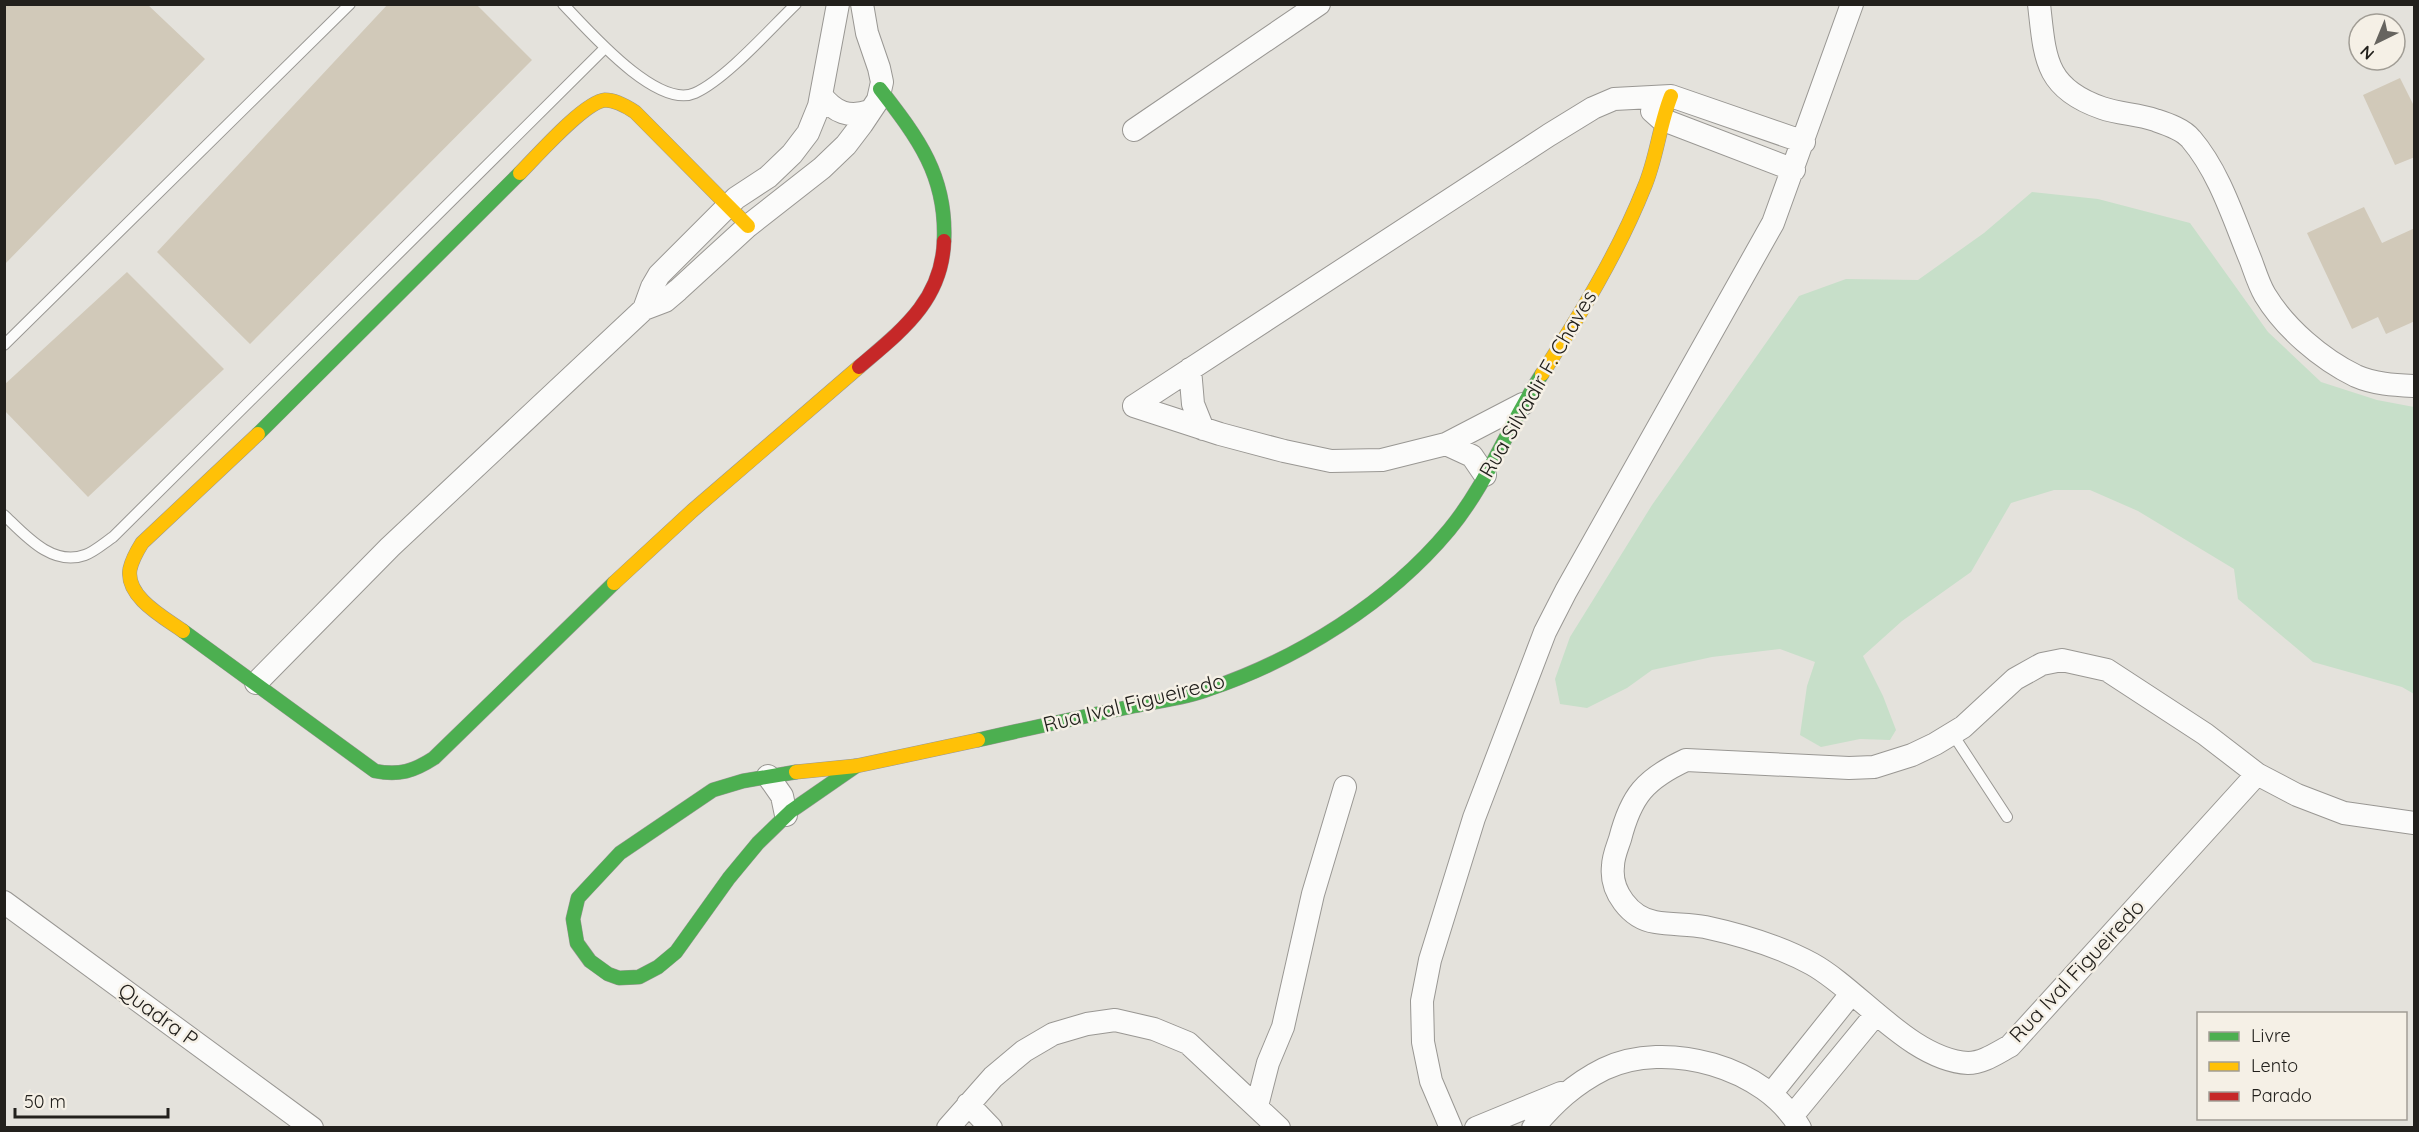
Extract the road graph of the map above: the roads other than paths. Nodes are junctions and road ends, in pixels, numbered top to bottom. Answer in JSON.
{"nodes":[{"id":1,"x":350,"y":4,"type":"edge"},
{"id":2,"x":563,"y":4,"type":"edge"},
{"id":3,"x":796,"y":4,"type":"edge"},
{"id":4,"x":838,"y":4,"type":"edge"},
{"id":5,"x":862,"y":4,"type":"edge"},
{"id":6,"x":1852,"y":4,"type":"edge"},
{"id":7,"x":2039,"y":4,"type":"edge"},
{"id":8,"x":1309,"y":7,"type":"edge"},
{"id":9,"x":834,"y":27,"type":"junction"},
{"id":10,"x":866,"y":28,"type":"junction"},
{"id":11,"x":605,"y":48,"type":"junction"},
{"id":12,"x":880,"y":89,"type":"junction"},
{"id":13,"x":821,"y":95,"type":"junction"},
{"id":14,"x":1634,"y":96,"type":"junction"},
{"id":15,"x":1671,"y":96,"type":"junction"},
{"id":16,"x":1696,"y":104,"type":"junction"},
{"id":17,"x":870,"y":111,"type":"junction"},
{"id":18,"x":1661,"y":119,"type":"junction"},
{"id":19,"x":1686,"y":128,"type":"junction"},
{"id":20,"x":1134,"y":130,"type":"dead end"},
{"id":21,"x":1804,"y":142,"type":"junction"},
{"id":22,"x":1654,"y":160,"type":"junction"},
{"id":23,"x":1794,"y":170,"type":"junction"},
{"id":24,"x":729,"y":205,"type":"junction"},
{"id":25,"x":748,"y":226,"type":"junction"},
{"id":26,"x":644,"y":309,"type":"junction"},
{"id":27,"x":4,"y":345,"type":"edge"},
{"id":28,"x":1190,"y":369,"type":"junction"},
{"id":29,"x":2415,"y":386,"type":"edge"},
{"id":30,"x":1523,"y":404,"type":"junction"},
{"id":31,"x":1203,"y":429,"type":"junction"},
{"id":32,"x":1446,"y":444,"type":"junction"},
{"id":33,"x":1485,"y":475,"type":"junction"},
{"id":34,"x":4,"y":516,"type":"edge"},
{"id":35,"x":1390,"y":587,"type":"joint"},
{"id":36,"x":256,"y":683,"type":"junction"},
{"id":37,"x":1952,"y":734,"type":"junction"},
{"id":38,"x":856,"y":766,"type":"junction"},
{"id":39,"x":2257,"y":774,"type":"junction"},
{"id":40,"x":768,"y":776,"type":"junction"},
{"id":41,"x":1345,"y":787,"type":"dead end"},
{"id":42,"x":786,"y":815,"type":"junction"},
{"id":43,"x":2007,"y":817,"type":"dead end"},
{"id":44,"x":2415,"y":823,"type":"edge"},
{"id":45,"x":4,"y":902,"type":"edge"},
{"id":46,"x":1851,"y":994,"type":"junction"},
{"id":47,"x":1876,"y":1014,"type":"junction"},
{"id":48,"x":1268,"y":1063,"type":"junction"},
{"id":49,"x":1234,"y":1085,"type":"junction"},
{"id":50,"x":1568,"y":1090,"type":"junction"},
{"id":51,"x":1771,"y":1094,"type":"junction"},
{"id":52,"x":968,"y":1104,"type":"junction"},
{"id":53,"x":1257,"y":1106,"type":"junction"},
{"id":54,"x":1797,"y":1121,"type":"edge"},
{"id":55,"x":312,"y":1128,"type":"edge"},
{"id":56,"x":948,"y":1128,"type":"edge"},
{"id":57,"x":991,"y":1128,"type":"edge"},
{"id":58,"x":1279,"y":1128,"type":"edge"},
{"id":59,"x":1451,"y":1128,"type":"edge"},
{"id":60,"x":1476,"y":1128,"type":"edge"},
{"id":61,"x":1533,"y":1128,"type":"edge"}],
"edges":[{"from":1,"to":27,"type":"lane"},
{"from":2,"to":11,"type":"lane"},
{"from":3,"to":11,"type":"lane"},
{"from":4,"to":9,"type":"street"},
{"from":5,"to":10,"type":"street"},
{"from":6,"to":21,"type":"street"},
{"from":7,"to":29,"type":"street"},
{"from":8,"to":20,"type":"street"},
{"from":9,"to":10,"type":"street"},
{"from":9,"to":13,"type":"street"},
{"from":10,"to":12,"type":"street"},
{"from":11,"to":34,"type":"lane"},
{"from":12,"to":17,"type":"street"},
{"from":12,"to":36,"type":"street"},
{"from":13,"to":17,"type":"street"},
{"from":13,"to":24,"type":"street"},
{"from":14,"to":15,"type":"street"},
{"from":14,"to":18,"type":"street"},
{"from":14,"to":28,"type":"street"},
{"from":15,"to":16,"type":"street"},
{"from":15,"to":18,"type":"street","name":"Rua Silvadir F. Chaves"},
{"from":16,"to":19,"type":"street","name":"Rua Silvadir F. Chaves"},
{"from":16,"to":21,"type":"street"},
{"from":17,"to":25,"type":"street"},
{"from":18,"to":19,"type":"street"},
{"from":18,"to":22,"type":"street","name":"Rua Silvadir F. Chaves"},
{"from":19,"to":22,"type":"street","name":"Rua Silvadir F. Chaves"},
{"from":19,"to":23,"type":"street"},
{"from":21,"to":23,"type":"street"},
{"from":22,"to":30,"type":"street","name":"Rua Silvadir F. Chaves"},
{"from":23,"to":59,"type":"street"},
{"from":24,"to":25,"type":"street"},
{"from":24,"to":26,"type":"street"},
{"from":24,"to":36,"type":"street"},
{"from":25,"to":26,"type":"street"},
{"from":26,"to":36,"type":"street"},
{"from":28,"to":31,"type":"street"},
{"from":28,"to":31,"type":"street"},
{"from":30,"to":32,"type":"street"},
{"from":30,"to":33,"type":"street","name":"Rua Silvadir F. Chaves"},
{"from":31,"to":32,"type":"street"},
{"from":32,"to":33,"type":"street"},
{"from":33,"to":35,"type":"street","name":"Rua Silvadir F. Chaves"},
{"from":35,"to":38,"type":"street","name":"Rua Ival Figueiredo"},
{"from":37,"to":39,"type":"street","name":"Rua Ival Figueiredo"},
{"from":37,"to":43,"type":"lane"},
{"from":37,"to":46,"type":"street","name":"Rua Ival Figueiredo"},
{"from":38,"to":40,"type":"street","name":"Rua Ival Figueiredo"},
{"from":38,"to":42,"type":"street","name":"Rua Ival Figueiredo"},
{"from":39,"to":44,"type":"street","name":"Rua Ival Figueiredo"},
{"from":39,"to":47,"type":"street","name":"Rua Ival Figueiredo"},
{"from":40,"to":42,"type":"street"},
{"from":40,"to":42,"type":"street","name":"Rua Ival Figueiredo"},
{"from":41,"to":48,"type":"street"},
{"from":45,"to":55,"type":"street","name":"Quadra P"},
{"from":46,"to":47,"type":"street","name":"Rua Ival Figueiredo"},
{"from":46,"to":51,"type":"street"},
{"from":47,"to":54,"type":"street"},
{"from":48,"to":49,"type":"street"},
{"from":48,"to":53,"type":"street"},
{"from":49,"to":52,"type":"street"},
{"from":49,"to":53,"type":"street"},
{"from":50,"to":51,"type":"street"},
{"from":50,"to":60,"type":"street"},
{"from":50,"to":61,"type":"street"},
{"from":51,"to":54,"type":"street"},
{"from":52,"to":56,"type":"street"},
{"from":52,"to":57,"type":"street"},
{"from":53,"to":58,"type":"street"}]}
